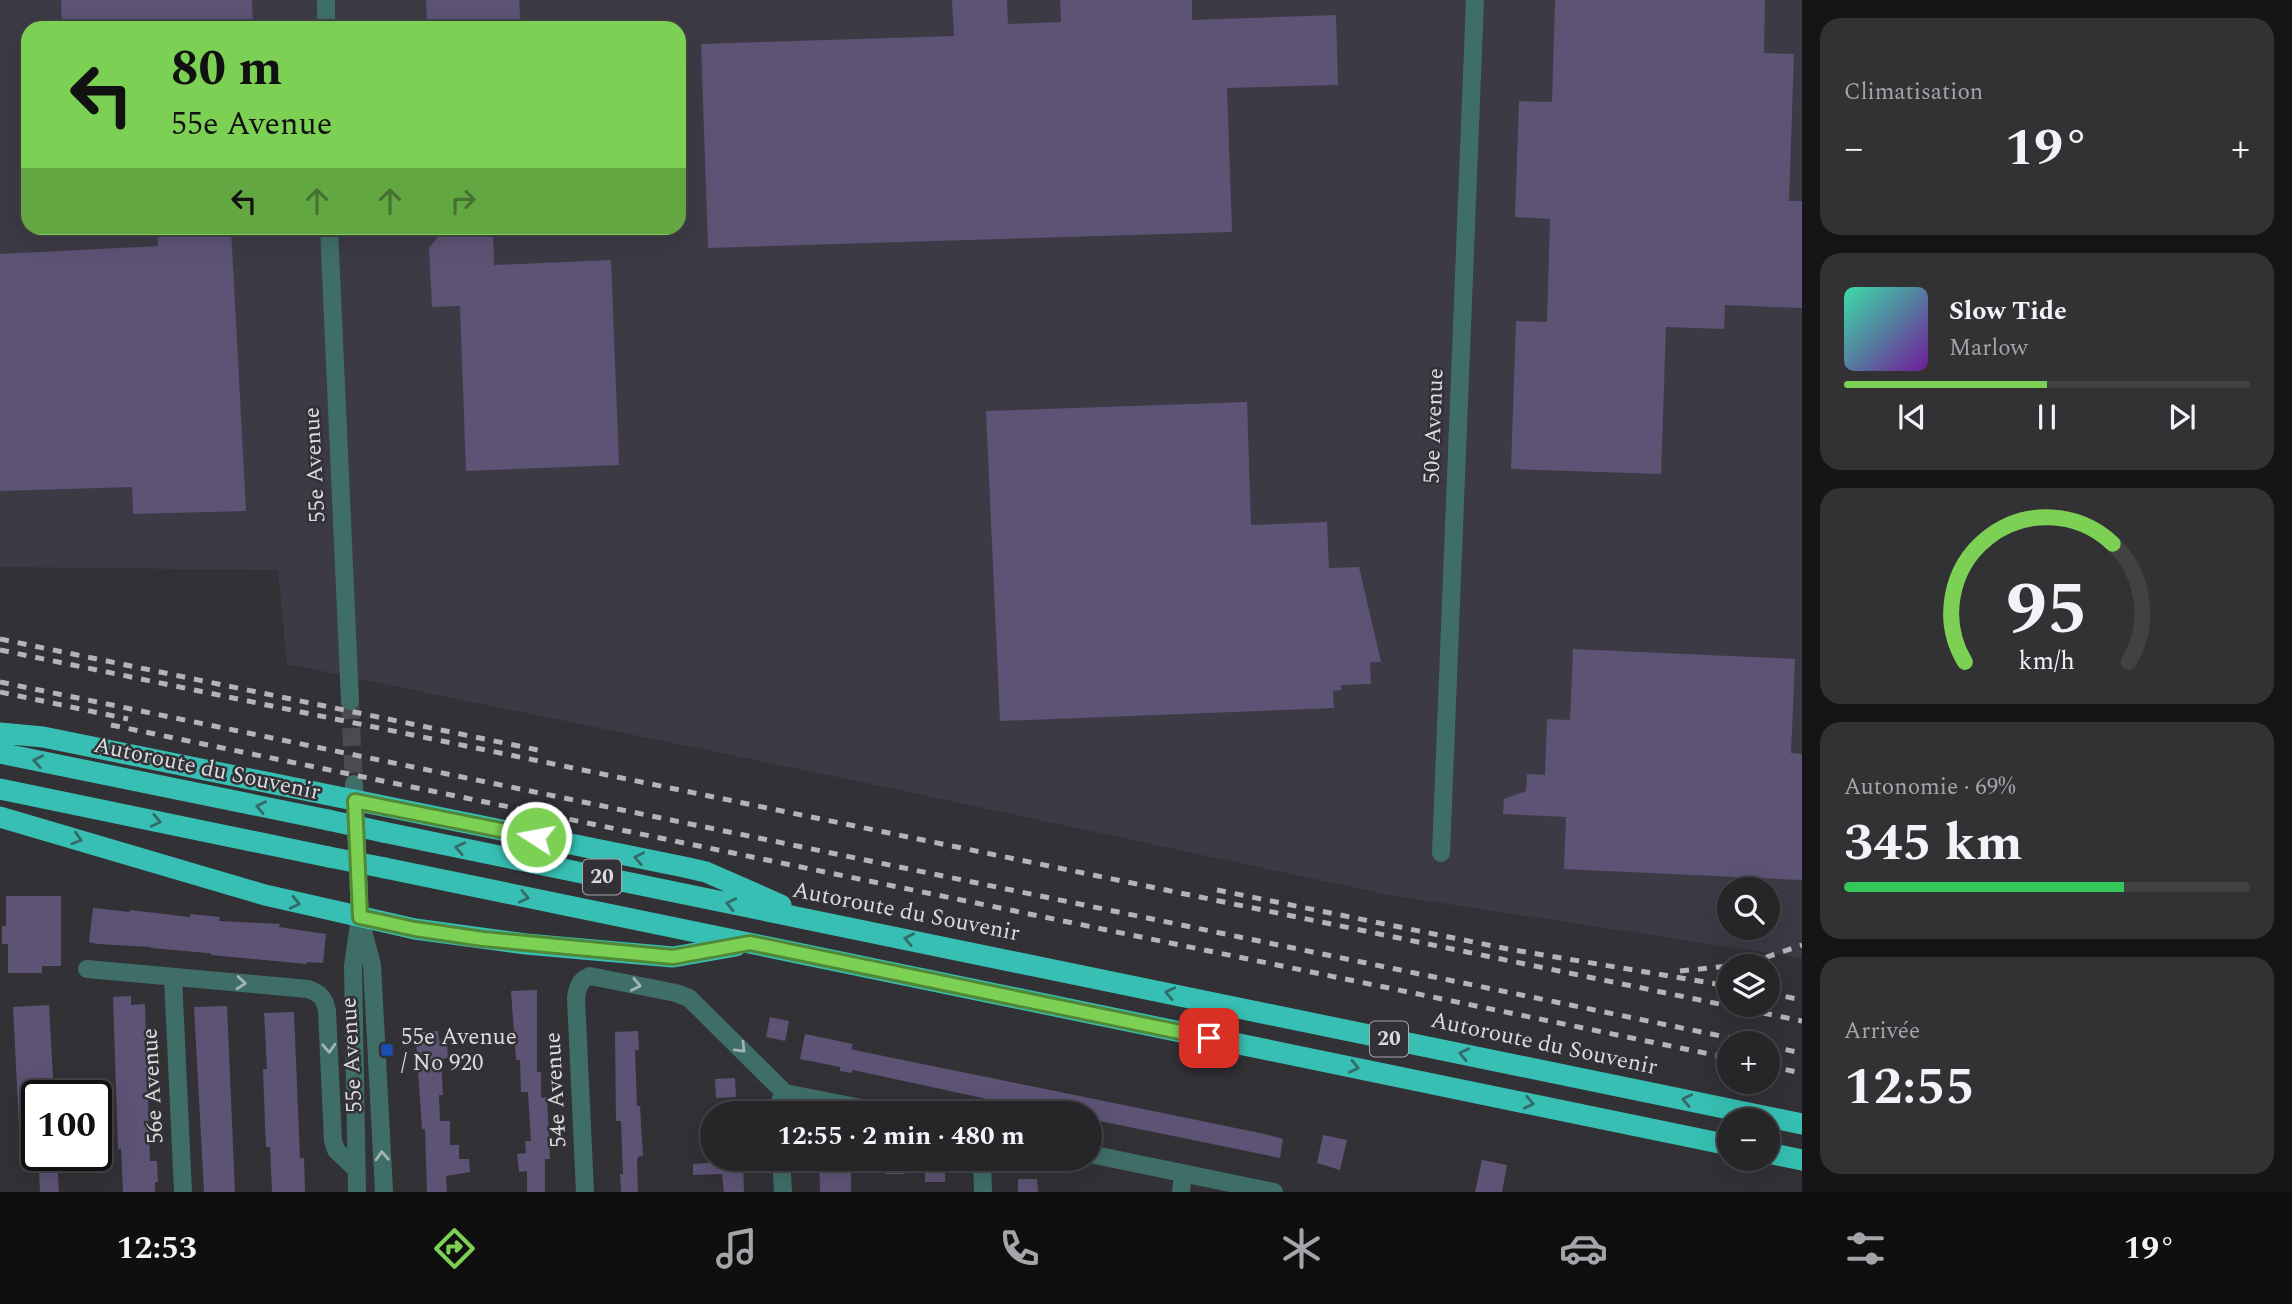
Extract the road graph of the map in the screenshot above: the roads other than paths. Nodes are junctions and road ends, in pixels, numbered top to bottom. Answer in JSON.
{"nodes":[{"id":1,"x":326,"y":0,"type":"edge"},
{"id":2,"x":1475,"y":0,"type":"edge"},
{"id":3,"x":326,"y":21,"type":"edge"},
{"id":4,"x":329,"y":235,"type":"edge"},
{"id":5,"x":350,"y":701,"type":"tunnel mouth"},
{"id":6,"x":0,"y":733,"type":"edge"},
{"id":7,"x":0,"y":754,"type":"edge"},
{"id":8,"x":0,"y":789,"type":"edge"},
{"id":9,"x":355,"y":792,"type":"junction"},
{"id":10,"x":0,"y":817,"type":"edge"},
{"id":11,"x":1441,"y":853,"type":"dead end"},
{"id":12,"x":360,"y":917,"type":"junction"},
{"id":13,"x":822,"y":923,"type":"junction"},
{"id":14,"x":750,"y":943,"type":"junction"},
{"id":15,"x":87,"y":969,"type":"dead end"},
{"id":16,"x":173,"y":977,"type":"junction"},
{"id":17,"x":785,"y":1093,"type":"junction"},
{"id":18,"x":780,"y":1101,"type":"edge"},
{"id":19,"x":826,"y":1101,"type":"edge"},
{"id":20,"x":1802,"y":1124,"type":"edge"},
{"id":21,"x":1717,"y":1143,"type":"edge"},
{"id":22,"x":1780,"y":1155,"type":"edge"},
{"id":23,"x":1102,"y":1156,"type":"edge"},
{"id":24,"x":1802,"y":1160,"type":"edge"},
{"id":25,"x":356,"y":1170,"type":"junction"},
{"id":26,"x":782,"y":1171,"type":"edge"},
{"id":27,"x":982,"y":1171,"type":"edge"},
{"id":28,"x":1183,"y":1173,"type":"junction"},
{"id":29,"x":183,"y":1192,"type":"edge"},
{"id":30,"x":357,"y":1192,"type":"edge"},
{"id":31,"x":384,"y":1192,"type":"edge"},
{"id":32,"x":585,"y":1192,"type":"edge"},
{"id":33,"x":783,"y":1192,"type":"edge"},
{"id":34,"x":983,"y":1192,"type":"edge"},
{"id":35,"x":1181,"y":1192,"type":"edge"},
{"id":36,"x":1274,"y":1192,"type":"edge"}],
"edges":[{"from":1,"to":3,"type":"street"},
{"from":2,"to":11,"type":"street","name":"50e Avenue"},
{"from":4,"to":5,"type":"street","name":"55e Avenue"},
{"from":6,"to":9,"type":"highway"},
{"from":13,"to":7,"type":"highway","name":"Autoroute du Souvenir","number":"20","one_way":true,"bridge":true},
{"from":8,"to":14,"type":"highway","number":"20","one_way":true,"bridge":true},
{"from":9,"to":12,"type":"street","name":"55e Avenue"},
{"from":13,"to":9,"type":"highway","one_way":true},
{"from":10,"to":12,"type":"highway","one_way":true},
{"from":12,"to":14,"type":"highway"},
{"from":12,"to":25,"type":"street","name":"55e Avenue"},
{"from":31,"to":12,"type":"street","name":"55e Avenue","one_way":true},
{"from":20,"to":13,"type":"highway","name":"Autoroute du Souvenir","number":"20","one_way":true},
{"from":14,"to":21,"type":"highway","number":"20","one_way":true},
{"from":15,"to":16,"type":"street"},
{"from":16,"to":25,"type":"street","name":"55e Avenue","one_way":true},
{"from":16,"to":29,"type":"street","name":"56e Avenue"},
{"from":17,"to":18,"type":"street"},
{"from":17,"to":19,"type":"street"},
{"from":32,"to":17,"type":"street","name":"54e Avenue","one_way":true},
{"from":22,"to":24,"type":"highway"},
{"from":23,"to":28,"type":"street"},
{"from":25,"to":30,"type":"street","name":"55e Avenue"},
{"from":26,"to":33,"type":"street"},
{"from":27,"to":34,"type":"street"},
{"from":28,"to":35,"type":"street"},
{"from":28,"to":36,"type":"street"}]}
